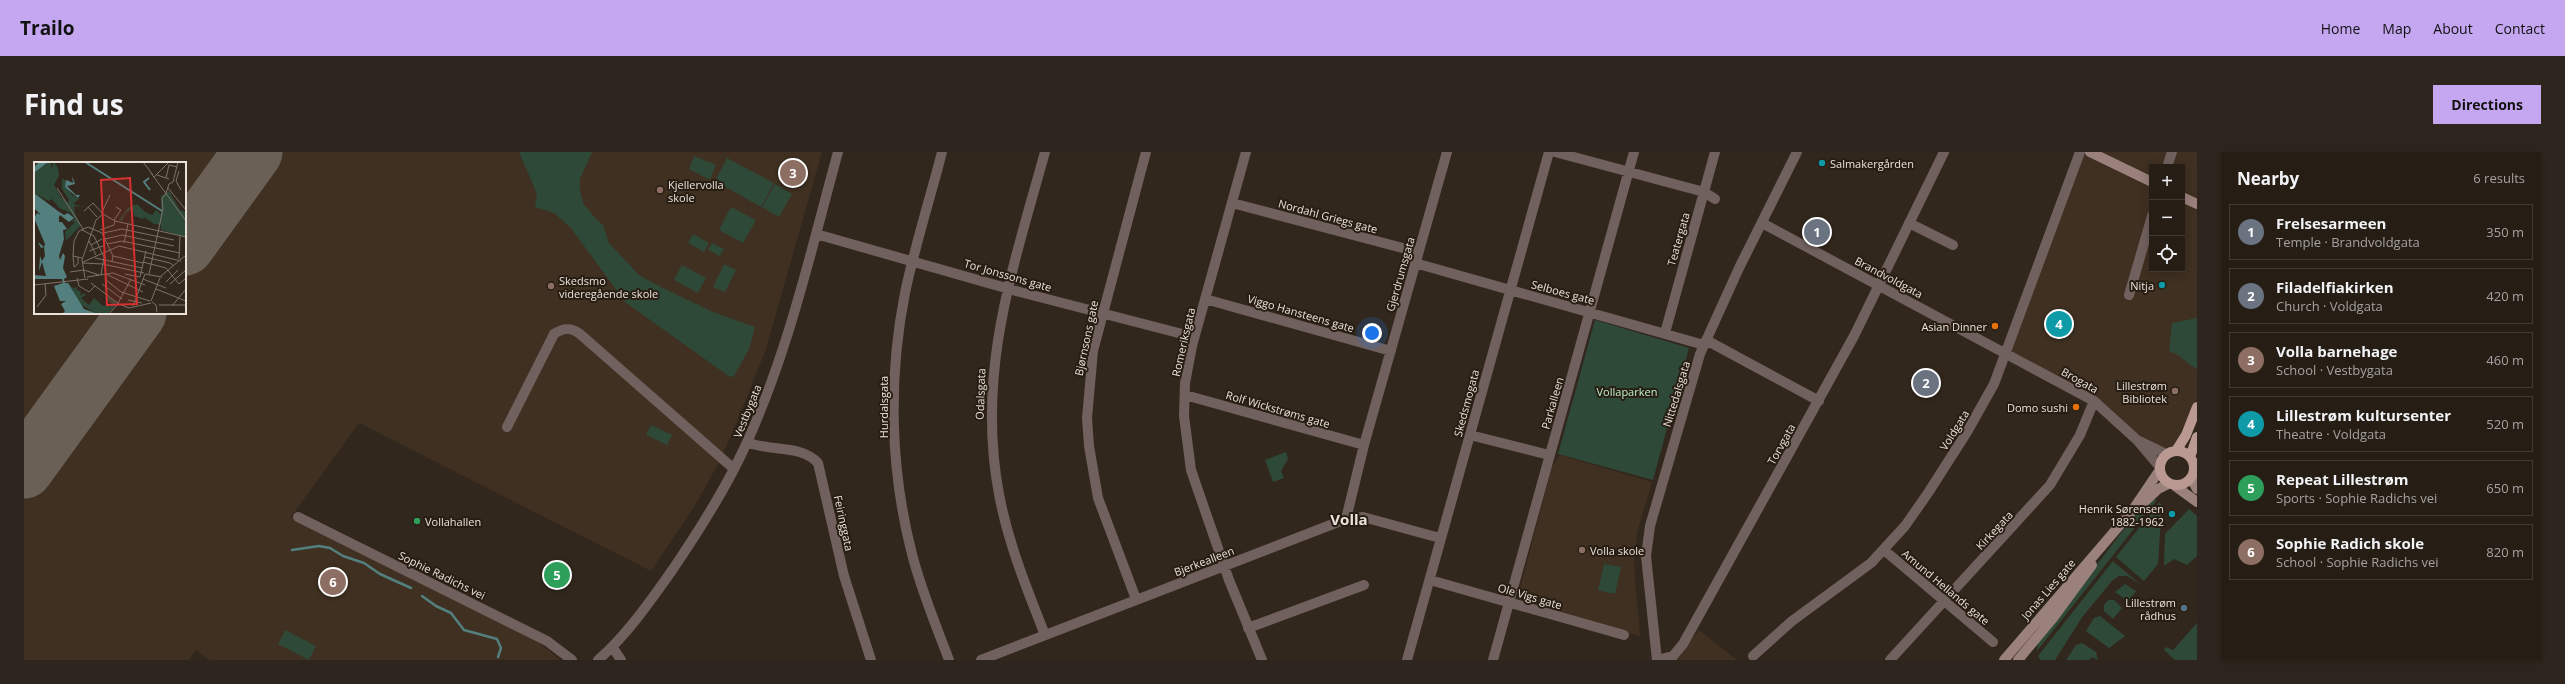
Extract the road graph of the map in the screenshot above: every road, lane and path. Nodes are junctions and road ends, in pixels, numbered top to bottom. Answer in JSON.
{"nodes":[{"id":1,"x":838,"y":152,"type":"edge"},
{"id":2,"x":942,"y":152,"type":"edge"},
{"id":3,"x":1044,"y":152,"type":"edge"},
{"id":4,"x":1146,"y":152,"type":"edge"},
{"id":5,"x":1246,"y":152,"type":"edge"},
{"id":6,"x":1447,"y":152,"type":"edge"},
{"id":7,"x":1549,"y":152,"type":"edge"},
{"id":8,"x":1555,"y":152,"type":"edge"},
{"id":9,"x":1634,"y":152,"type":"edge"},
{"id":10,"x":1715,"y":152,"type":"edge"},
{"id":11,"x":1797,"y":152,"type":"edge"},
{"id":12,"x":1944,"y":152,"type":"edge"},
{"id":13,"x":2080,"y":152,"type":"edge"},
{"id":14,"x":2090,"y":152,"type":"edge"},
{"id":15,"x":2172,"y":152,"type":"edge"},
{"id":16,"x":2168,"y":164,"type":"edge"},
{"id":17,"x":1629,"y":172,"type":"junction"},
{"id":18,"x":2149,"y":181,"type":"edge"},
{"id":19,"x":1704,"y":192,"type":"junction"},
{"id":20,"x":2185,"y":198,"type":"edge"},
{"id":21,"x":1715,"y":199,"type":"dead end"},
{"id":22,"x":1232,"y":203,"type":"junction"},
{"id":23,"x":2197,"y":204,"type":"edge"},
{"id":24,"x":1762,"y":223,"type":"junction"},
{"id":25,"x":1910,"y":223,"type":"junction"},
{"id":26,"x":2149,"y":226,"type":"edge"},
{"id":27,"x":816,"y":234,"type":"junction"},
{"id":28,"x":1953,"y":245,"type":"dead end"},
{"id":29,"x":1418,"y":252,"type":"junction"},
{"id":30,"x":913,"y":261,"type":"junction"},
{"id":31,"x":1415,"y":263,"type":"junction"},
{"id":32,"x":1881,"y":283,"type":"junction"},
{"id":33,"x":1008,"y":288,"type":"junction"},
{"id":34,"x":1510,"y":290,"type":"junction"},
{"id":35,"x":2129,"y":295,"type":"dead end"},
{"id":36,"x":1205,"y":298,"type":"junction"},
{"id":37,"x":1590,"y":312,"type":"junction"},
{"id":38,"x":1102,"y":314,"type":"junction"},
{"id":39,"x":1665,"y":332,"type":"junction"},
{"id":40,"x":1194,"y":337,"type":"junction"},
{"id":41,"x":1705,"y":342,"type":"junction"},
{"id":42,"x":1391,"y":351,"type":"junction"},
{"id":43,"x":2004,"y":353,"type":"junction"},
{"id":44,"x":1185,"y":395,"type":"junction"},
{"id":45,"x":1819,"y":401,"type":"junction"},
{"id":46,"x":2094,"y":401,"type":"junction"},
{"id":47,"x":2197,"y":407,"type":"edge"},
{"id":48,"x":507,"y":427,"type":"dead end"},
{"id":49,"x":1470,"y":435,"type":"junction"},
{"id":50,"x":2197,"y":438,"type":"edge"},
{"id":51,"x":2137,"y":440,"type":"junction"},
{"id":52,"x":747,"y":442,"type":"junction"},
{"id":53,"x":1364,"y":446,"type":"junction"},
{"id":54,"x":2171,"y":453,"type":"junction"},
{"id":55,"x":1549,"y":455,"type":"junction"},
{"id":56,"x":2190,"y":457,"type":"junction"},
{"id":57,"x":2159,"y":468,"type":"junction"},
{"id":58,"x":734,"y":469,"type":"junction"},
{"id":59,"x":2192,"y":475,"type":"junction"},
{"id":60,"x":2172,"y":485,"type":"junction"},
{"id":61,"x":2197,"y":489,"type":"edge"},
{"id":62,"x":2197,"y":502,"type":"edge"},
{"id":63,"x":2132,"y":511,"type":"junction"},
{"id":64,"x":298,"y":517,"type":"dead end"},
{"id":65,"x":1346,"y":520,"type":"junction"},
{"id":66,"x":2112,"y":535,"type":"junction"},
{"id":67,"x":1440,"y":538,"type":"junction"},
{"id":68,"x":1884,"y":550,"type":"junction"},
{"id":69,"x":1224,"y":566,"type":"junction"},
{"id":70,"x":1430,"y":580,"type":"junction"},
{"id":71,"x":1364,"y":585,"type":"dead end"},
{"id":72,"x":1136,"y":599,"type":"junction"},
{"id":73,"x":1944,"y":601,"type":"junction"},
{"id":74,"x":1509,"y":602,"type":"junction"},
{"id":75,"x":1248,"y":628,"type":"junction"},
{"id":76,"x":1045,"y":635,"type":"junction"},
{"id":77,"x":1624,"y":635,"type":"dead end"},
{"id":78,"x":1993,"y":642,"type":"dead end"},
{"id":79,"x":613,"y":648,"type":"junction"},
{"id":80,"x":1753,"y":656,"type":"dead end"},
{"id":81,"x":572,"y":660,"type":"edge"},
{"id":82,"x":598,"y":660,"type":"edge"},
{"id":83,"x":621,"y":660,"type":"edge"},
{"id":84,"x":871,"y":660,"type":"edge"},
{"id":85,"x":949,"y":660,"type":"edge"},
{"id":86,"x":980,"y":660,"type":"edge"},
{"id":87,"x":1262,"y":660,"type":"edge"},
{"id":88,"x":1407,"y":660,"type":"edge"},
{"id":89,"x":1493,"y":660,"type":"edge"},
{"id":90,"x":1657,"y":660,"type":"edge"},
{"id":91,"x":1890,"y":660,"type":"edge"},
{"id":92,"x":2004,"y":660,"type":"edge"},
{"id":93,"x":2018,"y":660,"type":"edge"}],
"edges":[{"from":1,"to":27,"type":"street","name":"Vestbygata"},
{"from":2,"to":30,"type":"street","name":"Hurdalsgata"},
{"from":3,"to":33,"type":"street","name":"Odalsgata"},
{"from":4,"to":38,"type":"street","name":"Bjørnsons gate"},
{"from":5,"to":22,"type":"street","name":"Romeriksgata"},
{"from":6,"to":29,"type":"street","name":"Gjerdrumsgata"},
{"from":7,"to":34,"type":"street","name":"Skedsmogata"},
{"from":8,"to":17,"type":"street"},
{"from":9,"to":17,"type":"street","name":"Parkalleen"},
{"from":10,"to":19,"type":"street","name":"Teatergata"},
{"from":11,"to":24,"type":"street","name":"Nittedalsgata"},
{"from":12,"to":25,"type":"street","name":"Torvgata"},
{"from":13,"to":43,"type":"street","name":"Voldgata"},
{"from":14,"to":18,"type":"main road"},
{"from":15,"to":16,"type":"street"},
{"from":17,"to":19,"type":"street"},
{"from":17,"to":37,"type":"street","name":"Parkalleen"},
{"from":19,"to":21,"type":"street"},
{"from":19,"to":39,"type":"street","name":"Teatergata"},
{"from":20,"to":23,"type":"main road"},
{"from":22,"to":29,"type":"street","name":"Nordahl Griegs gate"},
{"from":22,"to":36,"type":"street","name":"Romeriksgata"},
{"from":24,"to":32,"type":"street","name":"Brandvoldgata"},
{"from":24,"to":41,"type":"street","name":"Nittedalsgata"},
{"from":25,"to":28,"type":"street"},
{"from":25,"to":32,"type":"street","name":"Torvgata"},
{"from":26,"to":35,"type":"street"},
{"from":27,"to":30,"type":"street","name":"Tor Jonssons gate"},
{"from":27,"to":52,"type":"street","name":"Vestbygata"},
{"from":29,"to":31,"type":"street","name":"Gjerdrumsgata"},
{"from":30,"to":33,"type":"street","name":"Tor Jonssons gate"},
{"from":30,"to":85,"type":"street","name":"Hurdalsgata"},
{"from":31,"to":34,"type":"street","name":"Selboes gate"},
{"from":31,"to":42,"type":"street","name":"Gjerdrumsgata"},
{"from":32,"to":43,"type":"street","name":"Brandvoldgata"},
{"from":32,"to":45,"type":"street","name":"Torvgata"},
{"from":33,"to":38,"type":"street","name":"Tor Jonssons gate"},
{"from":33,"to":76,"type":"street","name":"Odalsgata"},
{"from":34,"to":37,"type":"street","name":"Selboes gate"},
{"from":34,"to":49,"type":"street","name":"Skedsmogata"},
{"from":36,"to":40,"type":"street","name":"Romeriksgata"},
{"from":36,"to":42,"type":"street","name":"Viggo Hansteens gate"},
{"from":37,"to":39,"type":"street","name":"Selboes gate"},
{"from":37,"to":55,"type":"street","name":"Parkalleen"},
{"from":38,"to":40,"type":"street","name":"Tor Jonssons gate"},
{"from":38,"to":72,"type":"street","name":"Bjørnsons gate"},
{"from":39,"to":41,"type":"street","name":"Selboes gate"},
{"from":40,"to":44,"type":"street","name":"Romeriksgata"},
{"from":41,"to":45,"type":"street","name":"Selboes gate"},
{"from":41,"to":90,"type":"street","name":"Nittedalsgata"},
{"from":42,"to":53,"type":"street","name":"Gjerdrumsgata"},
{"from":43,"to":46,"type":"street","name":"Brogata"},
{"from":43,"to":68,"type":"street","name":"Voldgata"},
{"from":44,"to":53,"type":"street","name":"Rolf Wickstrøms gate"},
{"from":44,"to":69,"type":"street","name":"Romeriksgata"},
{"from":45,"to":90,"type":"street","name":"Torvgata"},
{"from":46,"to":51,"type":"street","name":"Brogata"},
{"from":46,"to":73,"type":"street","name":"Kirkegata"},
{"from":47,"to":54,"type":"main road"},
{"from":48,"to":58,"type":"street"},
{"from":49,"to":55,"type":"street"},
{"from":49,"to":67,"type":"street","name":"Skedsmogata"},
{"from":50,"to":56,"type":"main road"},
{"from":51,"to":54,"type":"street","name":"Brogata"},
{"from":51,"to":57,"type":"street","name":"Brogata"},
{"from":52,"to":58,"type":"street","name":"Vestbygata"},
{"from":52,"to":84,"type":"street","name":"Feiringgata"},
{"from":53,"to":65,"type":"street","name":"Gjerdrumsgata"},
{"from":54,"to":56,"type":"main road"},
{"from":54,"to":57,"type":"main road"},
{"from":55,"to":74,"type":"street","name":"Parkalleen"},
{"from":56,"to":59,"type":"main road"},
{"from":57,"to":60,"type":"main road"},
{"from":57,"to":63,"type":"main road","name":"Jonas Lies gate"},
{"from":58,"to":79,"type":"street","name":"Vestbygata"},
{"from":59,"to":60,"type":"main road"},
{"from":59,"to":61,"type":"main road"},
{"from":60,"to":62,"type":"main road"},
{"from":60,"to":63,"type":"main road","name":"Jonas Lies gate"},
{"from":63,"to":66,"type":"main road","name":"Jonas Lies gate"},
{"from":64,"to":81,"type":"street","name":"Sophie Radichs vei"},
{"from":65,"to":67,"type":"street","name":"Bjerkealleen"},
{"from":65,"to":69,"type":"street","name":"Bjerkealleen"},
{"from":66,"to":92,"type":"main road","name":"Jonas Lies gate"},
{"from":66,"to":93,"type":"main road","name":"Jonas Lies gate"},
{"from":67,"to":70,"type":"street","name":"Skedsmogata"},
{"from":68,"to":73,"type":"street","name":"Amund Hellands gate"},
{"from":68,"to":80,"type":"street","name":"Voldgata"},
{"from":69,"to":72,"type":"street","name":"Bjerkealleen"},
{"from":69,"to":75,"type":"street","name":"Romeriksgata"},
{"from":70,"to":74,"type":"street","name":"Ole Vigs gate"},
{"from":70,"to":88,"type":"street","name":"Skedsmogata"},
{"from":71,"to":75,"type":"street"},
{"from":72,"to":76,"type":"street","name":"Bjerkealleen"},
{"from":73,"to":78,"type":"street","name":"Amund Hellands gate"},
{"from":73,"to":91,"type":"street","name":"Kirkegata"},
{"from":74,"to":77,"type":"street","name":"Ole Vigs gate"},
{"from":74,"to":89,"type":"street","name":"Parkalleen"},
{"from":75,"to":87,"type":"street","name":"Romeriksgata"},
{"from":76,"to":86,"type":"street","name":"Bjerkealleen"},
{"from":79,"to":82,"type":"street"},
{"from":79,"to":83,"type":"street"}]}
